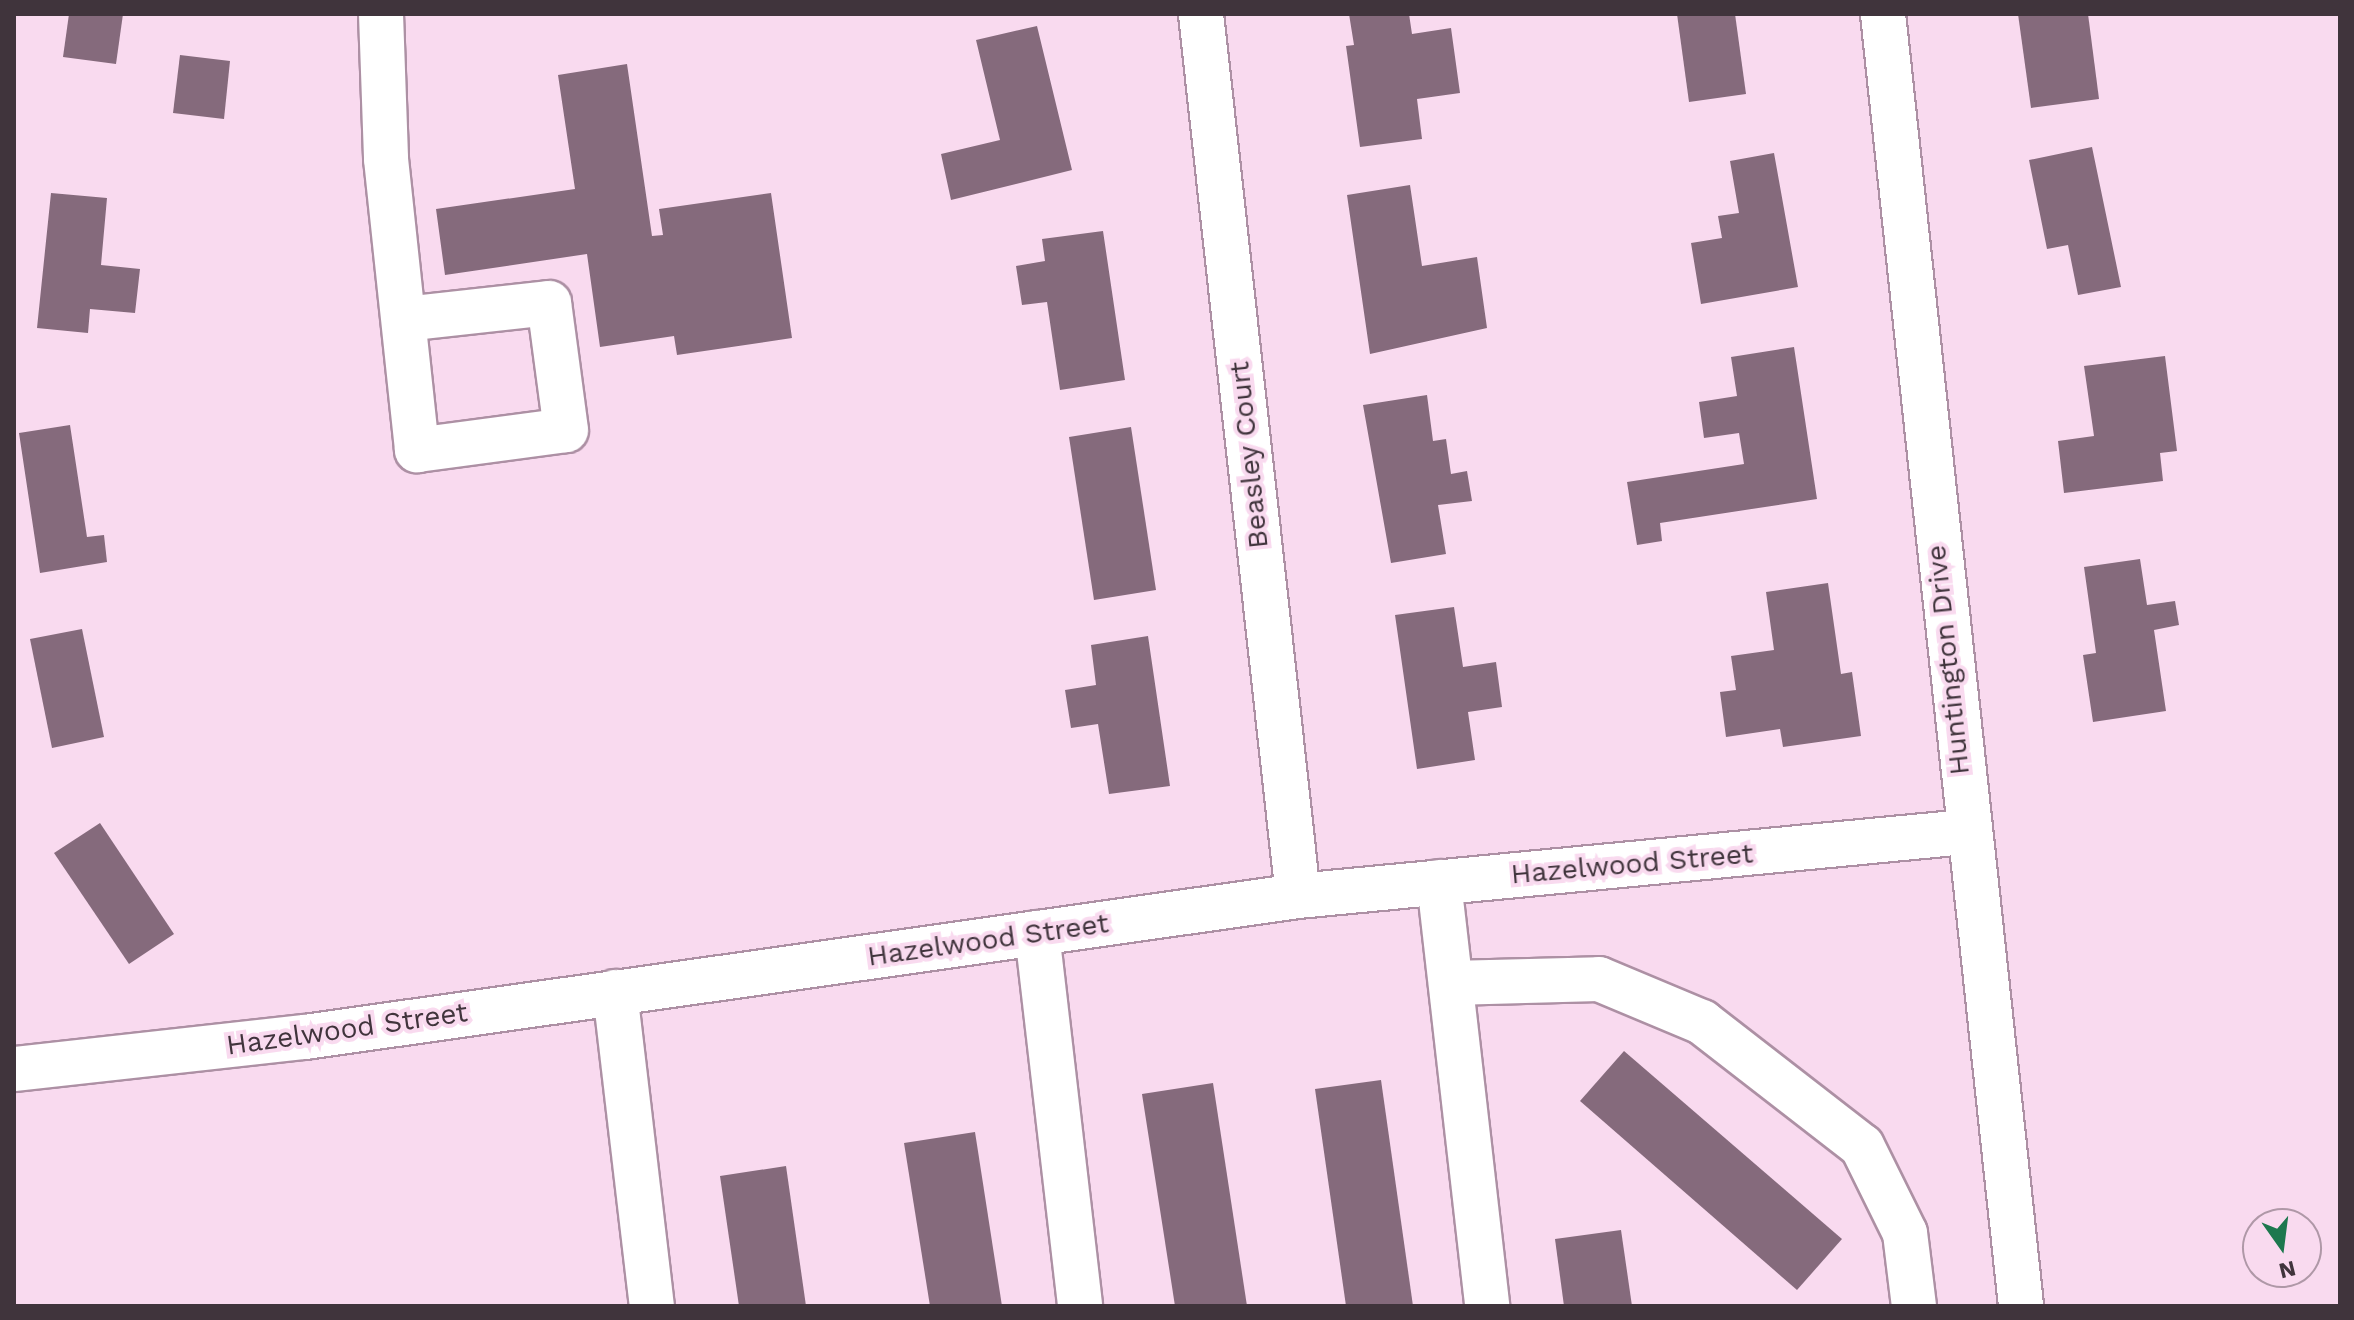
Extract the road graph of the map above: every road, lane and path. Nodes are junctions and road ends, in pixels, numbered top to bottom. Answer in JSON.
{"nodes":[{"id":1,"x":381,"y":14,"type":"edge"},
{"id":2,"x":1201,"y":14,"type":"edge"},
{"id":3,"x":1883,"y":14,"type":"edge"},
{"id":4,"x":405,"y":319,"type":"junction"},
{"id":5,"x":1965,"y":832,"type":"junction"},
{"id":6,"x":1439,"y":882,"type":"junction"},
{"id":7,"x":1298,"y":896,"type":"junction"},
{"id":8,"x":1037,"y":933,"type":"junction"},
{"id":9,"x":1451,"y":983,"type":"junction"},
{"id":10,"x":615,"y":992,"type":"junction"},
{"id":11,"x":14,"y":1069,"type":"edge"},
{"id":12,"x":652,"y":1306,"type":"edge"},
{"id":13,"x":1080,"y":1306,"type":"edge"},
{"id":14,"x":1487,"y":1306,"type":"edge"},
{"id":15,"x":1914,"y":1306,"type":"edge"},
{"id":16,"x":2021,"y":1306,"type":"edge"}],
"edges":[{"from":1,"to":4,"type":"street"},
{"from":2,"to":7,"type":"street","name":"Beasley Court"},
{"from":3,"to":5,"type":"street","name":"Huntington Drive"},
{"from":4,"to":4,"type":"street"},
{"from":5,"to":6,"type":"street","name":"Hazelwood Street"},
{"from":5,"to":16,"type":"street","name":"Huntington Drive"},
{"from":6,"to":7,"type":"street","name":"Hazelwood Street"},
{"from":6,"to":9,"type":"street"},
{"from":7,"to":8,"type":"street","name":"Hazelwood Street"},
{"from":8,"to":10,"type":"street","name":"Hazelwood Street"},
{"from":8,"to":13,"type":"street"},
{"from":9,"to":14,"type":"street"},
{"from":9,"to":15,"type":"street"},
{"from":10,"to":11,"type":"street","name":"Hazelwood Street"},
{"from":10,"to":12,"type":"street"}]}
